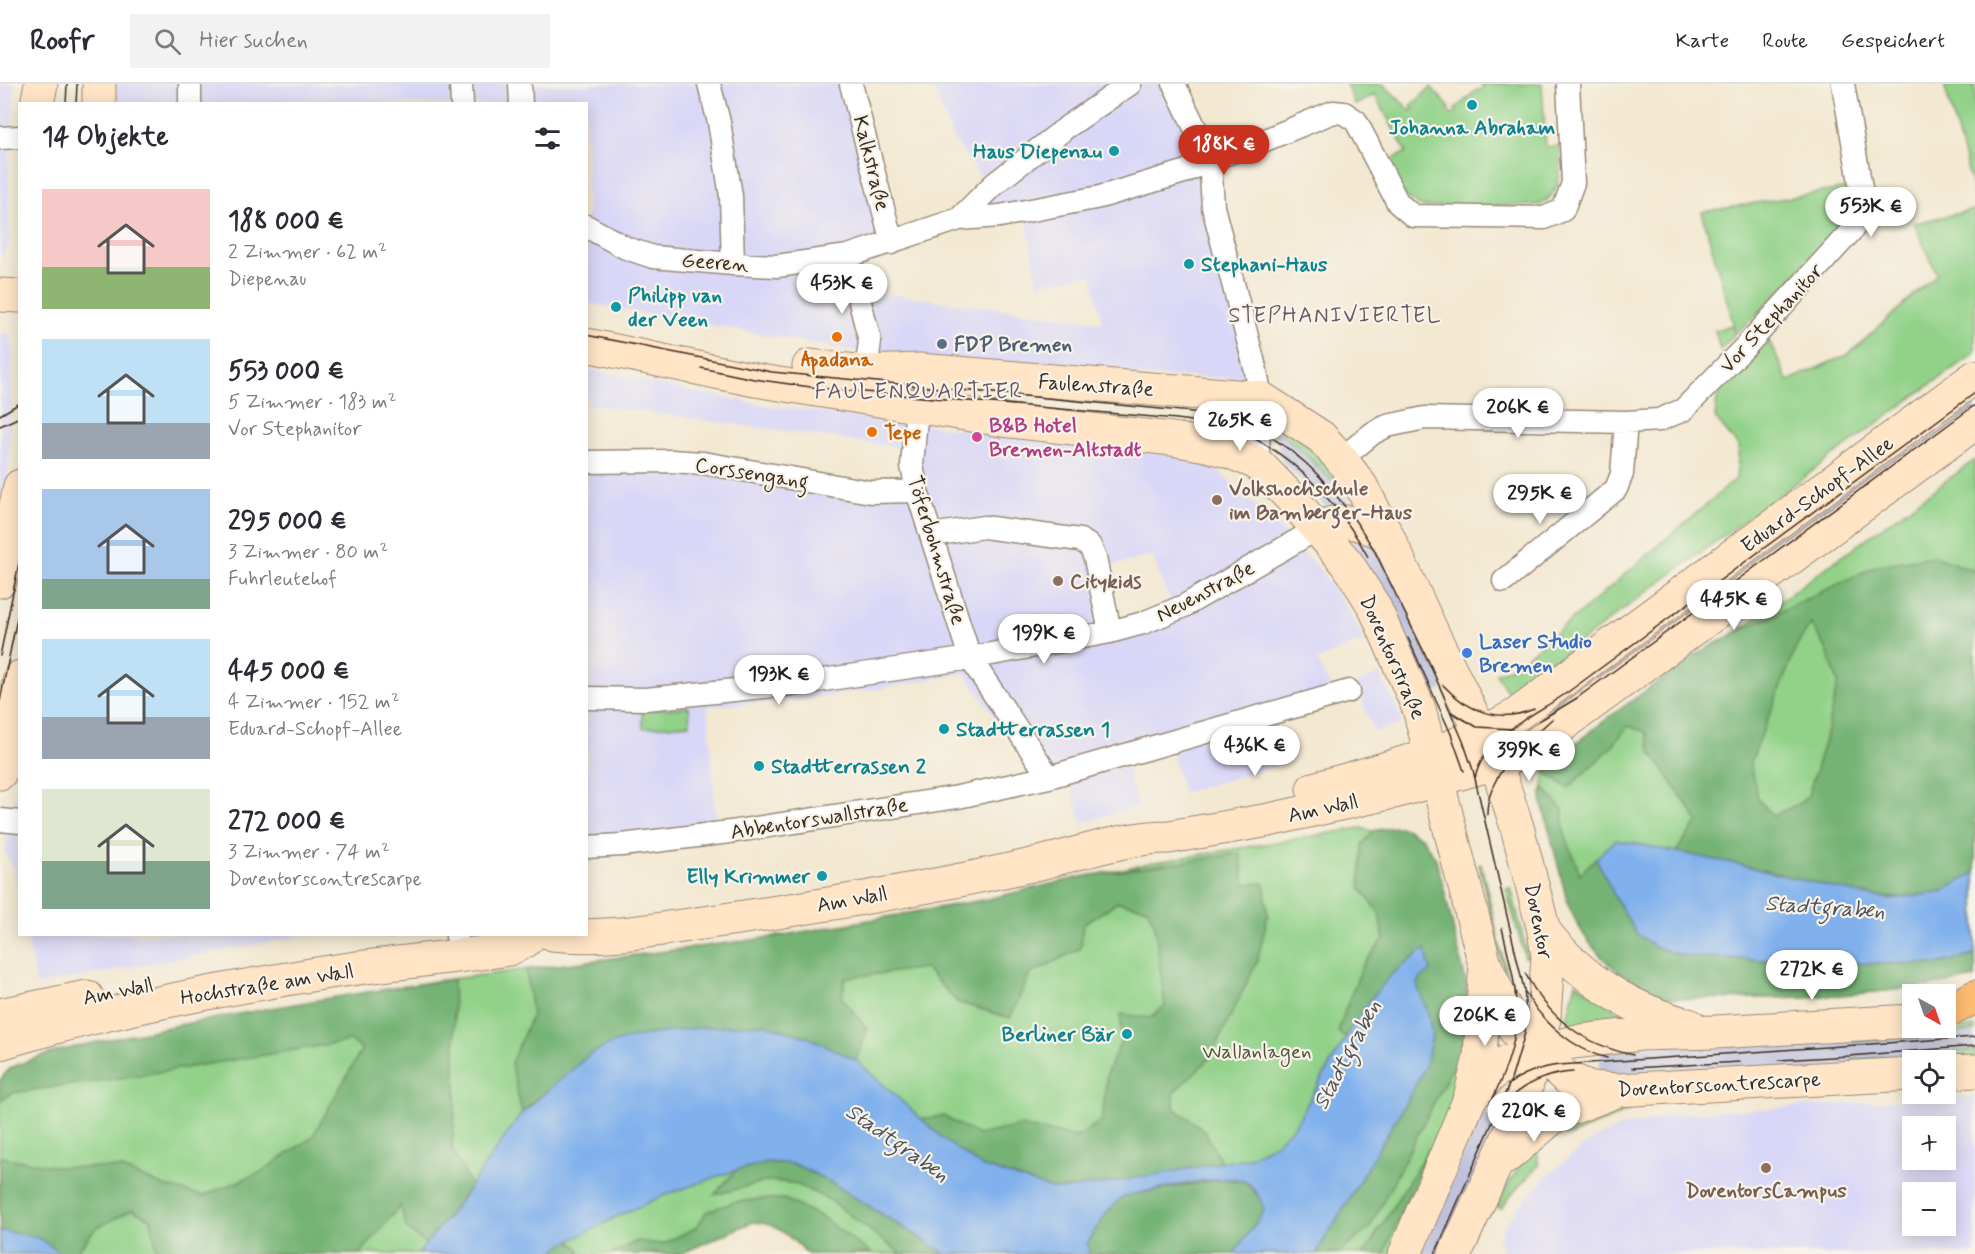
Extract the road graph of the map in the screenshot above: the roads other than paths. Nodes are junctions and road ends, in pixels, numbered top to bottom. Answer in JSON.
{"nodes":[{"id":1,"x":41,"y":84,"type":"edge"},
{"id":2,"x":99,"y":84,"type":"edge"},
{"id":3,"x":190,"y":84,"type":"edge"},
{"id":4,"x":461,"y":84,"type":"edge"},
{"id":5,"x":520,"y":84,"type":"edge"},
{"id":6,"x":709,"y":84,"type":"edge"},
{"id":7,"x":851,"y":84,"type":"edge"},
{"id":8,"x":1130,"y":84,"type":"edge"},
{"id":9,"x":1174,"y":84,"type":"edge"},
{"id":10,"x":1568,"y":84,"type":"edge"},
{"id":11,"x":1843,"y":84,"type":"edge"},
{"id":12,"x":37,"y":102,"type":"edge"},
{"id":13,"x":99,"y":102,"type":"edge"},
{"id":14,"x":190,"y":102,"type":"edge"},
{"id":15,"x":462,"y":102,"type":"edge"},
{"id":16,"x":521,"y":102,"type":"edge"},
{"id":17,"x":18,"y":137,"type":"edge"},
{"id":18,"x":0,"y":138,"type":"edge"},
{"id":19,"x":1210,"y":159,"type":"junction"},
{"id":20,"x":959,"y":219,"type":"junction"},
{"id":21,"x":588,"y":227,"type":"edge"},
{"id":22,"x":892,"y":243,"type":"junction"},
{"id":23,"x":848,"y":256,"type":"junction"},
{"id":24,"x":733,"y":264,"type":"junction"},
{"id":25,"x":0,"y":295,"type":"edge"},
{"id":26,"x":18,"y":296,"type":"edge"},
{"id":27,"x":588,"y":325,"type":"edge"},
{"id":28,"x":588,"y":345,"type":"edge"},
{"id":29,"x":866,"y":372,"type":"junction"},
{"id":30,"x":1975,"y":377,"type":"edge"},
{"id":31,"x":1261,"y":404,"type":"junction"},
{"id":32,"x":917,"y":405,"type":"junction"},
{"id":33,"x":1626,"y":422,"type":"junction"},
{"id":34,"x":1975,"y":423,"type":"edge"},
{"id":35,"x":1206,"y":445,"type":"junction"},
{"id":36,"x":1341,"y":459,"type":"junction"},
{"id":37,"x":588,"y":462,"type":"edge"},
{"id":38,"x":1257,"y":463,"type":"junction"},
{"id":39,"x":917,"y":491,"type":"junction"},
{"id":40,"x":18,"y":496,"type":"edge"},
{"id":41,"x":1317,"y":529,"type":"junction"},
{"id":42,"x":931,"y":535,"type":"junction"},
{"id":43,"x":1388,"y":535,"type":"junction"},
{"id":44,"x":0,"y":581,"type":"edge"},
{"id":45,"x":1504,"y":581,"type":"dead end"},
{"id":46,"x":1110,"y":632,"type":"junction"},
{"id":47,"x":970,"y":658,"type":"junction"},
{"id":48,"x":18,"y":687,"type":"edge"},
{"id":49,"x":1349,"y":691,"type":"dead end"},
{"id":50,"x":588,"y":698,"type":"edge"},
{"id":51,"x":1481,"y":734,"type":"junction"},
{"id":52,"x":1496,"y":763,"type":"junction"},
{"id":53,"x":1433,"y":767,"type":"junction"},
{"id":54,"x":0,"y":773,"type":"edge"},
{"id":55,"x":1049,"y":777,"type":"junction"},
{"id":56,"x":0,"y":820,"type":"edge"},
{"id":57,"x":18,"y":822,"type":"edge"},
{"id":58,"x":588,"y":847,"type":"edge"},
{"id":59,"x":1544,"y":931,"type":"junction"},
{"id":60,"x":459,"y":936,"type":"edge"},
{"id":61,"x":531,"y":936,"type":"edge"},
{"id":62,"x":571,"y":936,"type":"edge"},
{"id":63,"x":1485,"y":965,"type":"junction"},
{"id":64,"x":1975,"y":998,"type":"edge"},
{"id":65,"x":1956,"y":1007,"type":"edge"},
{"id":66,"x":0,"y":1015,"type":"edge"},
{"id":67,"x":1975,"y":1016,"type":"edge"},
{"id":68,"x":1956,"y":1017,"type":"edge"},
{"id":69,"x":1902,"y":1022,"type":"edge"},
{"id":70,"x":1715,"y":1032,"type":"junction"},
{"id":71,"x":0,"y":1043,"type":"edge"},
{"id":72,"x":1536,"y":1052,"type":"junction"},
{"id":73,"x":1975,"y":1071,"type":"edge"},
{"id":74,"x":1956,"y":1072,"type":"edge"},
{"id":75,"x":1902,"y":1075,"type":"edge"},
{"id":76,"x":1617,"y":1090,"type":"junction"},
{"id":77,"x":1470,"y":1098,"type":"junction"},
{"id":78,"x":1493,"y":1169,"type":"junction"},
{"id":79,"x":1405,"y":1254,"type":"edge"},
{"id":80,"x":1455,"y":1254,"type":"edge"}],
"edges":[{"from":1,"to":12,"type":"main road"},
{"from":2,"to":13,"type":"main road"},
{"from":3,"to":14,"type":"street"},
{"from":4,"to":15,"type":"street"},
{"from":5,"to":16,"type":"street"},
{"from":6,"to":24,"type":"street"},
{"from":7,"to":22,"type":"street","name":"Kalkstraße"},
{"from":8,"to":20,"type":"street"},
{"from":9,"to":19,"type":"street"},
{"from":10,"to":19,"type":"street","name":"Geeren"},
{"from":11,"to":33,"type":"street","name":"Vor Stephanitor"},
{"from":17,"to":18,"type":"street"},
{"from":19,"to":20,"type":"street","name":"Geeren"},
{"from":19,"to":31,"type":"street"},
{"from":20,"to":22,"type":"street","name":"Geeren"},
{"from":21,"to":24,"type":"street","name":"Geeren"},
{"from":22,"to":23,"type":"street","name":"Geeren"},
{"from":23,"to":24,"type":"street","name":"Geeren"},
{"from":23,"to":29,"type":"street"},
{"from":25,"to":26,"type":"main road"},
{"from":27,"to":29,"type":"main road","name":"Faulenstraße"},
{"from":28,"to":32,"type":"main road","name":"Faulenstraße"},
{"from":29,"to":31,"type":"main road","name":"Faulenstraße"},
{"from":30,"to":51,"type":"main road","name":"Eduard-Schopf-Allee"},
{"from":31,"to":35,"type":"street"},
{"from":31,"to":36,"type":"main road","name":"Faulenstraße"},
{"from":31,"to":38,"type":"street"},
{"from":32,"to":35,"type":"main road","name":"Faulenstraße"},
{"from":32,"to":39,"type":"street","name":"Töferbohmstraße"},
{"from":33,"to":36,"type":"street"},
{"from":33,"to":45,"type":"street"},
{"from":34,"to":52,"type":"main road","name":"Eduard-Schopf-Allee"},
{"from":35,"to":38,"type":"main road","name":"Faulenstraße"},
{"from":36,"to":43,"type":"main road"},
{"from":37,"to":39,"type":"street","name":"Corssengang"},
{"from":38,"to":41,"type":"main road","name":"Doventorstraße"},
{"from":39,"to":42,"type":"street","name":"Töferbohmstraße"},
{"from":40,"to":44,"type":"main road"},
{"from":41,"to":43,"type":"main road"},
{"from":41,"to":46,"type":"street","name":"Neuenstraße"},
{"from":41,"to":53,"type":"main road","name":"Doventorstraße"},
{"from":42,"to":46,"type":"street"},
{"from":42,"to":47,"type":"street","name":"Töferbohmstraße"},
{"from":43,"to":51,"type":"main road"},
{"from":46,"to":47,"type":"street","name":"Neuenstraße"},
{"from":47,"to":50,"type":"street","name":"Neuenstraße"},
{"from":47,"to":55,"type":"street","name":"Töferbohmstraße"},
{"from":48,"to":54,"type":"main road"},
{"from":49,"to":55,"type":"street","name":"Abbentorswallstraße"},
{"from":51,"to":52,"type":"main road"},
{"from":51,"to":53,"type":"main road","name":"Am Wall"},
{"from":52,"to":53,"type":"main road","name":"Am Wall"},
{"from":52,"to":59,"type":"main road","name":"Doventor"},
{"from":53,"to":62,"type":"main road","name":"Am Wall"},
{"from":53,"to":63,"type":"main road"},
{"from":55,"to":58,"type":"street","name":"Abbentorswallstraße"},
{"from":56,"to":57,"type":"street"},
{"from":59,"to":70,"type":"main road"},
{"from":59,"to":72,"type":"main road","name":"Doventor"},
{"from":60,"to":66,"type":"main road","name":"Am Wall"},
{"from":61,"to":71,"type":"main road","name":"Hochstraße am Wall"},
{"from":63,"to":72,"type":"main road"},
{"from":63,"to":77,"type":"main road"},
{"from":64,"to":65,"type":"highway"},
{"from":67,"to":68,"type":"main road"},
{"from":69,"to":70,"type":"main road"},
{"from":70,"to":72,"type":"main road"},
{"from":72,"to":76,"type":"main road","name":"Doventorscontrescarpe"},
{"from":72,"to":77,"type":"main road"},
{"from":72,"to":78,"type":"main road","name":"Doventor"},
{"from":73,"to":74,"type":"main road"},
{"from":75,"to":76,"type":"main road","name":"Doventorscontrescarpe"},
{"from":76,"to":78,"type":"main road"},
{"from":77,"to":79,"type":"main road"},
{"from":78,"to":80,"type":"main road","name":"Doventor"}]}
